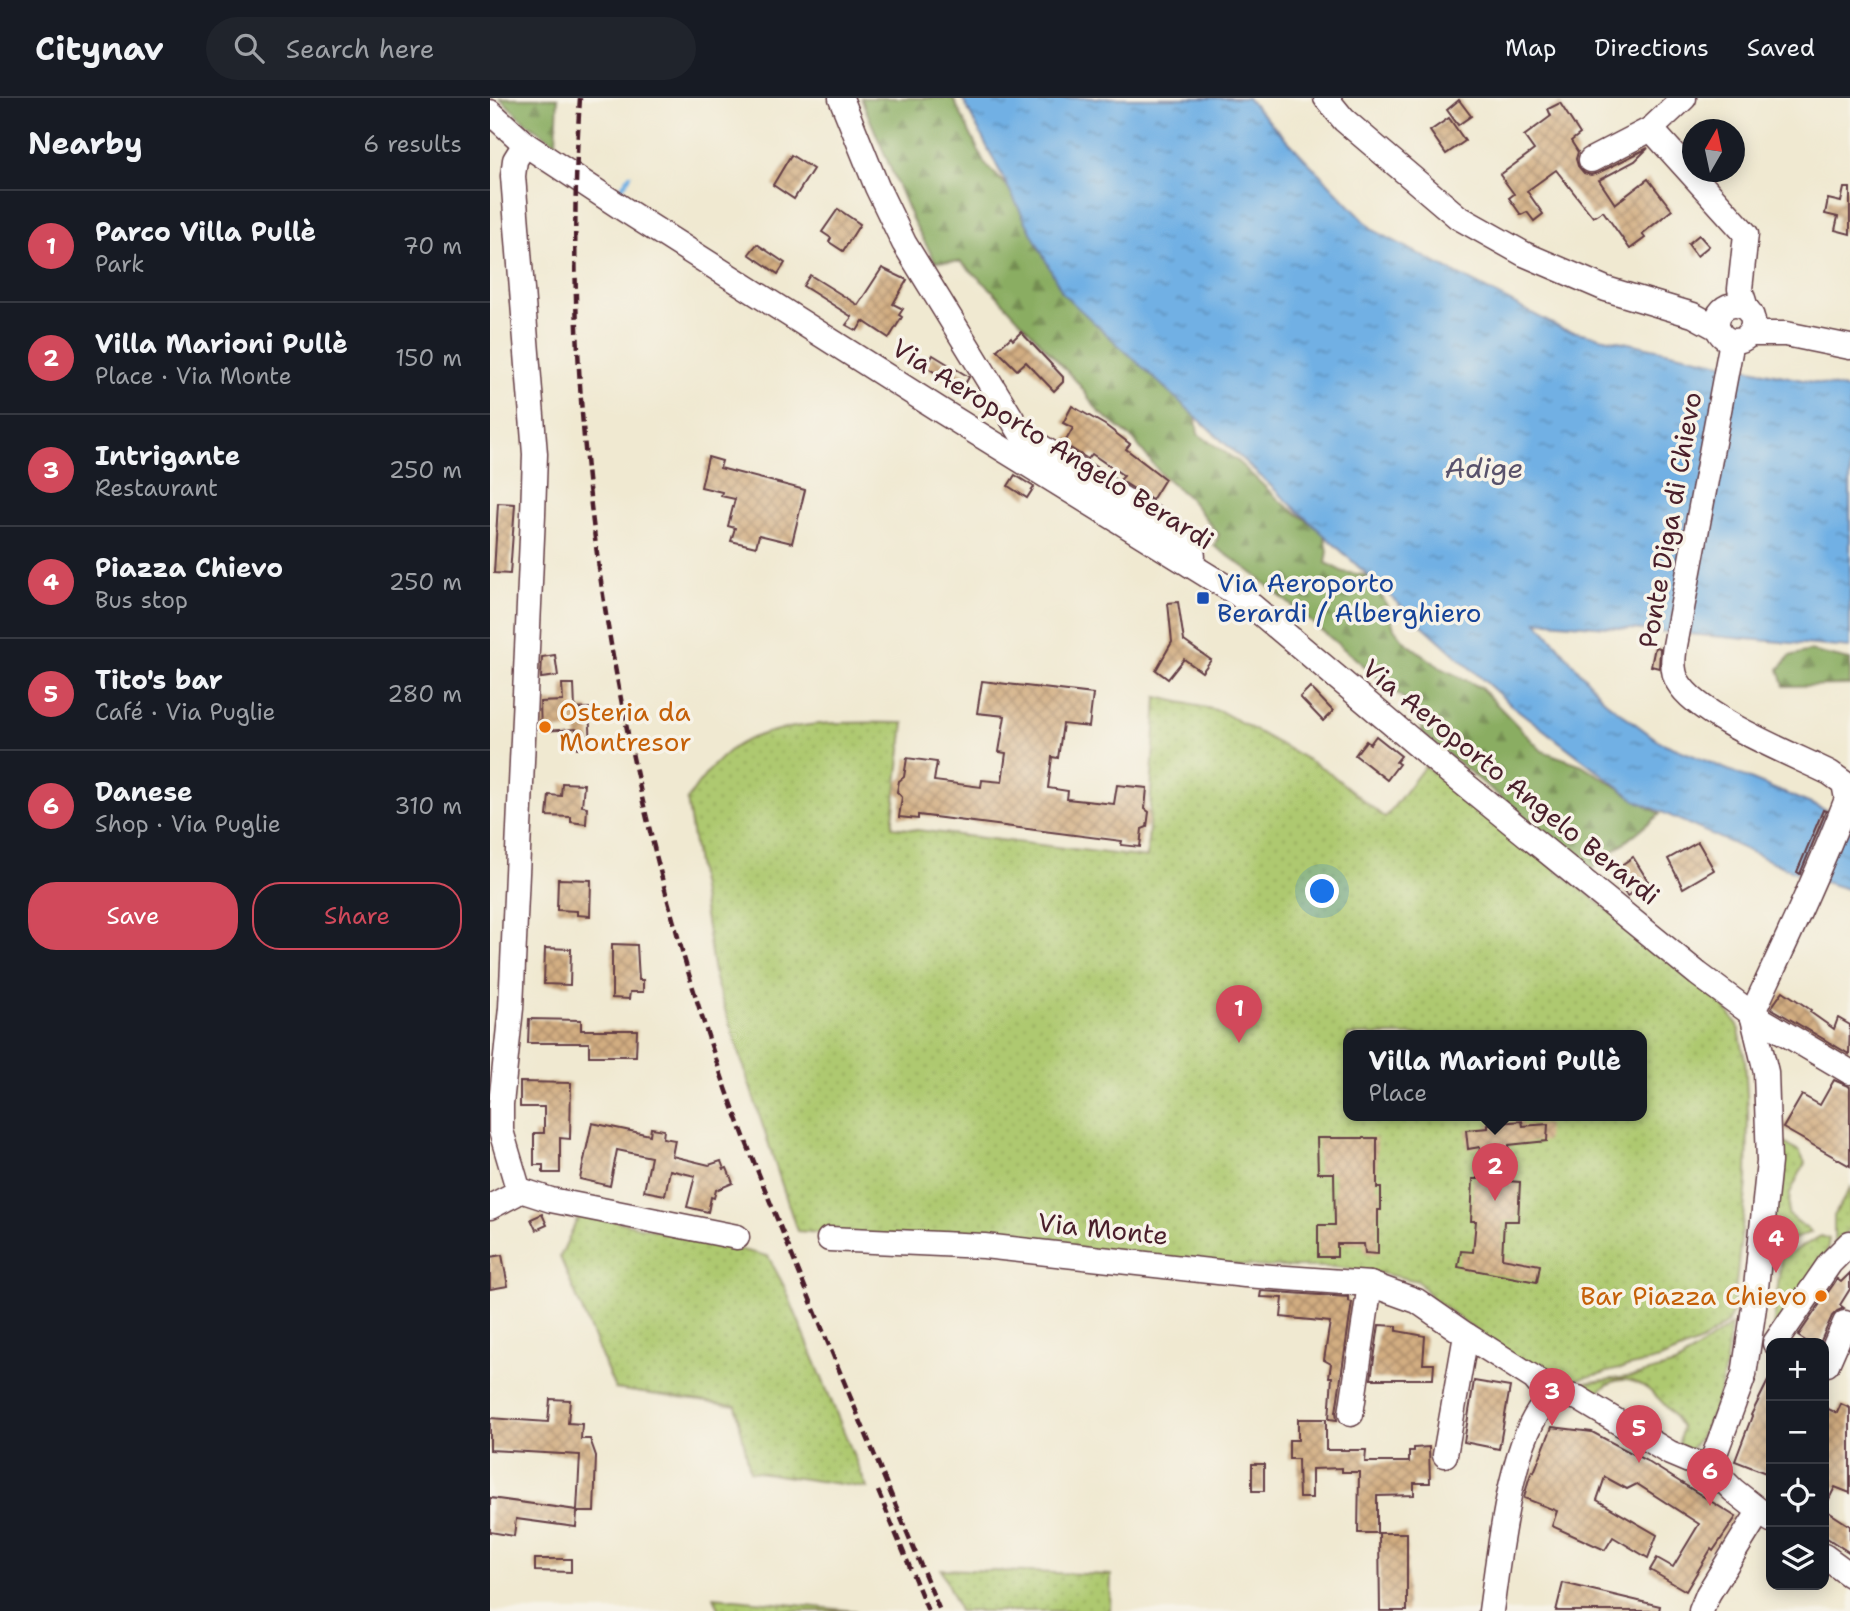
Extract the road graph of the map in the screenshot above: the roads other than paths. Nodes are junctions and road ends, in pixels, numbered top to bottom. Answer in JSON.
{"nodes":[{"id":1,"x":841,"y":98,"type":"edge"},
{"id":2,"x":1325,"y":98,"type":"edge"},
{"id":3,"x":1684,"y":98,"type":"edge"},
{"id":4,"x":490,"y":112,"type":"edge"},
{"id":5,"x":1651,"y":129,"type":"junction"},
{"id":6,"x":525,"y":144,"type":"junction"},
{"id":7,"x":1591,"y":160,"type":"dead end"},
{"id":8,"x":1735,"y":321,"type":"junction"},
{"id":9,"x":1850,"y":347,"type":"edge"},
{"id":10,"x":1191,"y":565,"type":"junction"},
{"id":11,"x":1752,"y":1014,"type":"junction"},
{"id":12,"x":1850,"y":1072,"type":"edge"},
{"id":13,"x":516,"y":1192,"type":"junction"},
{"id":14,"x":490,"y":1207,"type":"edge"},
{"id":15,"x":737,"y":1237,"type":"dead end"},
{"id":16,"x":829,"y":1239,"type":"dead end"},
{"id":17,"x":1850,"y":1243,"type":"edge"},
{"id":18,"x":1370,"y":1284,"type":"junction"},
{"id":19,"x":1845,"y":1323,"type":"dead end"},
{"id":20,"x":1466,"y":1335,"type":"junction"},
{"id":21,"x":1783,"y":1338,"type":"edge"},
{"id":22,"x":1766,"y":1357,"type":"edge"},
{"id":23,"x":1829,"y":1362,"type":"edge"},
{"id":24,"x":1744,"y":1375,"type":"junction"},
{"id":25,"x":1551,"y":1399,"type":"junction"},
{"id":26,"x":1351,"y":1414,"type":"dead end"},
{"id":27,"x":1445,"y":1455,"type":"dead end"},
{"id":28,"x":1710,"y":1467,"type":"junction"},
{"id":29,"x":1765,"y":1516,"type":"edge"},
{"id":30,"x":1829,"y":1560,"type":"edge"},
{"id":31,"x":1850,"y":1575,"type":"edge"},
{"id":32,"x":1491,"y":1611,"type":"edge"},
{"id":33,"x":1701,"y":1611,"type":"edge"}],
"edges":[{"from":1,"to":10,"type":"street"},
{"from":2,"to":8,"type":"street"},
{"from":3,"to":5,"type":"street"},
{"from":4,"to":6,"type":"street","name":"Via Aeroporto Angelo Berardi"},
{"from":5,"to":7,"type":"street"},
{"from":5,"to":8,"type":"street","name":"Ponte Diga di Chievo"},
{"from":6,"to":10,"type":"street","name":"Via Aeroporto Angelo Berardi"},
{"from":6,"to":13,"type":"street"},
{"from":8,"to":9,"type":"street"},
{"from":8,"to":11,"type":"street","name":"Ponte Diga di Chievo"},
{"from":10,"to":11,"type":"street","name":"Via Aeroporto Angelo Berardi"},
{"from":11,"to":12,"type":"street","name":"Via Aeroporto Angelo Berardi"},
{"from":11,"to":24,"type":"street"},
{"from":13,"to":14,"type":"street"},
{"from":13,"to":15,"type":"street"},
{"from":16,"to":18,"type":"street","name":"Via Monte"},
{"from":17,"to":21,"type":"street"},
{"from":18,"to":20,"type":"street","name":"Via Monte"},
{"from":18,"to":26,"type":"street"},
{"from":19,"to":23,"type":"street"},
{"from":20,"to":25,"type":"street","name":"Via Monte"},
{"from":20,"to":27,"type":"street"},
{"from":22,"to":24,"type":"street"},
{"from":24,"to":28,"type":"street"},
{"from":25,"to":28,"type":"street"},
{"from":25,"to":32,"type":"street"},
{"from":28,"to":29,"type":"street"},
{"from":29,"to":33,"type":"street"},
{"from":30,"to":31,"type":"street"}]}
